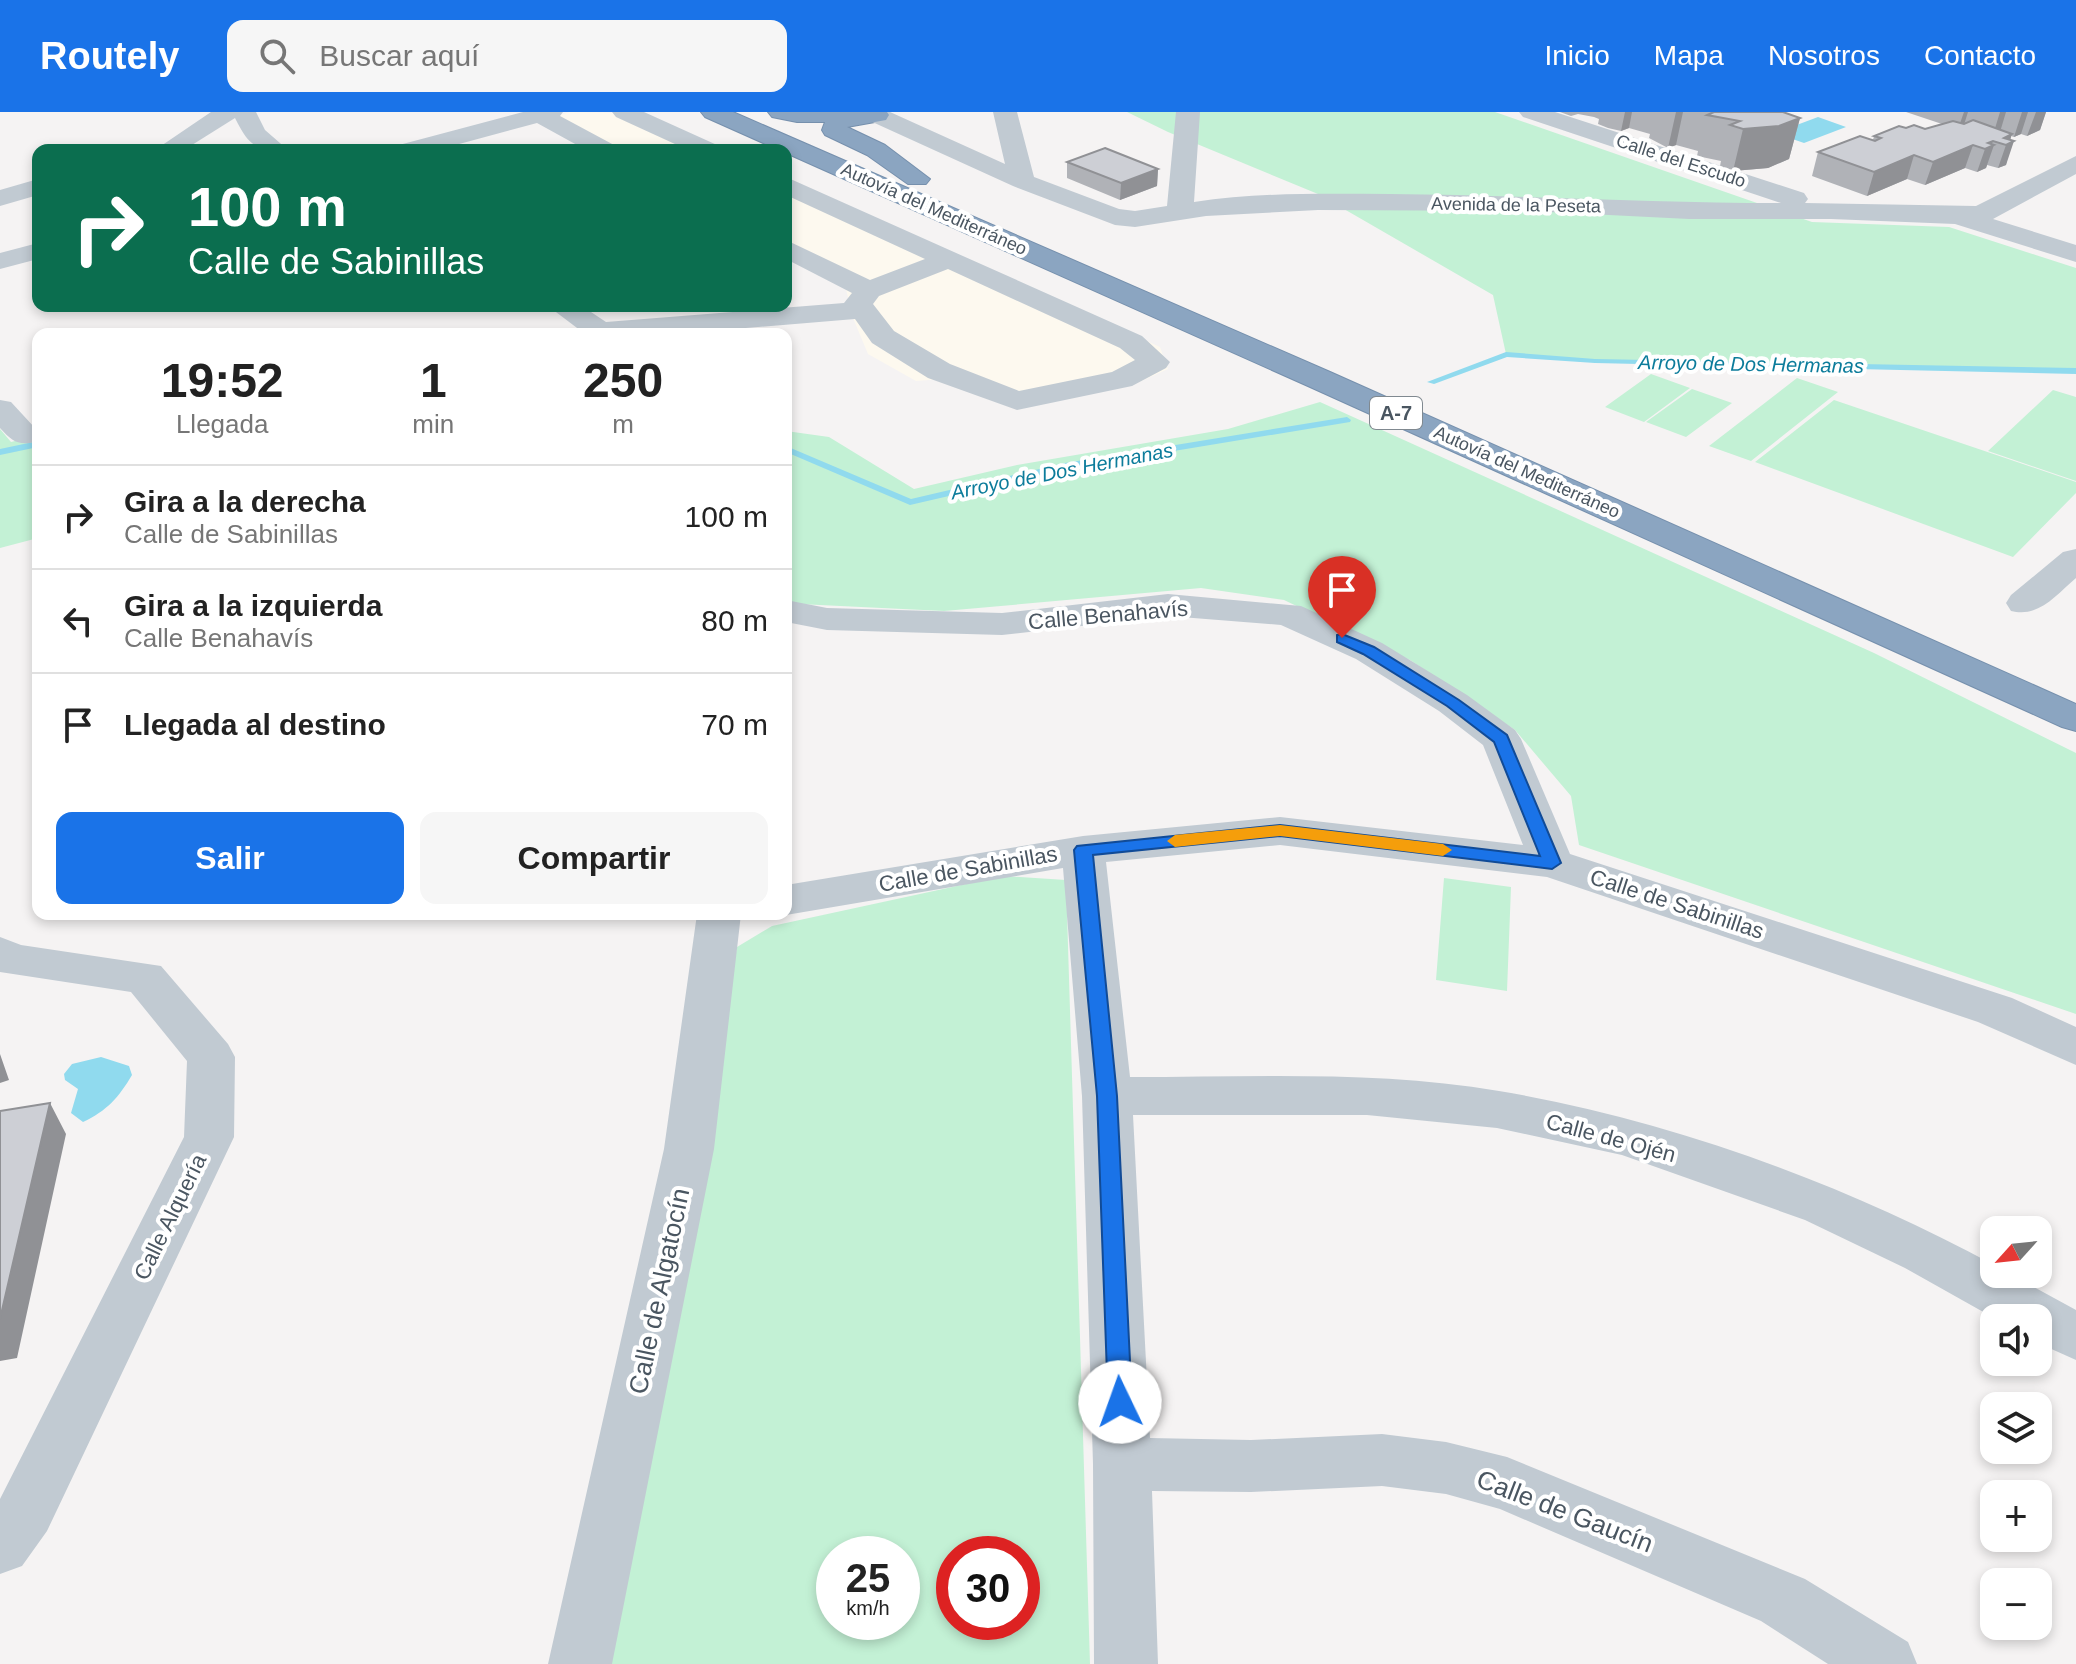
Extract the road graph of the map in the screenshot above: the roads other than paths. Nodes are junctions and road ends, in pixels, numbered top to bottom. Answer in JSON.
{"nodes":[{"id":1,"x":228,"y":112,"type":"edge"},
{"id":2,"x":244,"y":112,"type":"edge"},
{"id":3,"x":624,"y":112,"type":"edge"},
{"id":4,"x":706,"y":112,"type":"edge"},
{"id":5,"x":714,"y":112,"type":"edge"},
{"id":6,"x":758,"y":112,"type":"edge"},
{"id":7,"x":780,"y":112,"type":"edge"},
{"id":8,"x":1005,"y":112,"type":"edge"},
{"id":9,"x":1188,"y":112,"type":"edge"},
{"id":10,"x":1531,"y":112,"type":"edge"},
{"id":11,"x":546,"y":114,"type":"edge"},
{"id":12,"x":883,"y":114,"type":"edge"},
{"id":13,"x":177,"y":144,"type":"edge"},
{"id":14,"x":268,"y":144,"type":"edge"},
{"id":15,"x":431,"y":144,"type":"edge"},
{"id":16,"x":595,"y":144,"type":"edge"},
{"id":17,"x":695,"y":144,"type":"edge"},
{"id":18,"x":787,"y":144,"type":"edge"},
{"id":19,"x":792,"y":146,"type":"edge"},
{"id":20,"x":2076,"y":164,"type":"edge"},
{"id":21,"x":921,"y":181,"type":"junction"},
{"id":22,"x":1022,"y":181,"type":"junction"},
{"id":23,"x":792,"y":188,"type":"edge"},
{"id":24,"x":32,"y":189,"type":"edge"},
{"id":25,"x":0,"y":198,"type":"edge"},
{"id":26,"x":1831,"y":211,"type":"junction"},
{"id":27,"x":1180,"y":213,"type":"junction"},
{"id":28,"x":1957,"y":216,"type":"junction"},
{"id":29,"x":792,"y":252,"type":"edge"},
{"id":30,"x":32,"y":253,"type":"edge"},
{"id":31,"x":2076,"y":254,"type":"edge"},
{"id":32,"x":949,"y":259,"type":"junction"},
{"id":33,"x":0,"y":261,"type":"edge"},
{"id":34,"x":865,"y":300,"type":"junction"},
{"id":35,"x":792,"y":307,"type":"edge"},
{"id":36,"x":571,"y":312,"type":"edge"},
{"id":37,"x":736,"y":313,"type":"edge"},
{"id":38,"x":595,"y":328,"type":"edge"},
{"id":39,"x":623,"y":328,"type":"edge"},
{"id":40,"x":0,"y":409,"type":"edge"},
{"id":41,"x":24,"y":435,"type":"dead end"},
{"id":42,"x":2070,"y":572,"type":"edge"},
{"id":43,"x":2024,"y":603,"type":"dead end"},
{"id":44,"x":792,"y":612,"type":"edge"},
{"id":45,"x":2076,"y":687,"type":"edge"},
{"id":46,"x":2076,"y":719,"type":"edge"},
{"id":47,"x":1083,"y":850,"type":"junction"},
{"id":48,"x":1552,"y":863,"type":"junction"},
{"id":49,"x":792,"y":899,"type":"edge"},
{"id":50,"x":718,"y":920,"type":"edge"},
{"id":51,"x":0,"y":953,"type":"edge"},
{"id":52,"x":2076,"y":1047,"type":"edge"},
{"id":53,"x":1107,"y":1096,"type":"junction"},
{"id":54,"x":2076,"y":1337,"type":"edge"},
{"id":55,"x":1122,"y":1464,"type":"junction"},
{"id":56,"x":0,"y":1546,"type":"edge"},
{"id":57,"x":580,"y":1664,"type":"edge"},
{"id":58,"x":1126,"y":1664,"type":"edge"},
{"id":59,"x":1885,"y":1664,"type":"edge"}],
"edges":[{"from":1,"to":13,"type":"street"},
{"from":2,"to":14,"type":"street"},
{"from":3,"to":17,"type":"street"},
{"from":4,"to":5,"type":"highway","name":"Autovía del Mediterráneo"},
{"from":5,"to":18,"type":"highway","name":"Autovía del Mediterráneo","number":"A-7"},
{"from":6,"to":21,"type":"highway","name":"Autovía del Mediterráneo","number":"A-7"},
{"from":7,"to":12,"type":"highway"},
{"from":8,"to":22,"type":"street"},
{"from":9,"to":27,"type":"street"},
{"from":10,"to":26,"type":"street","name":"Calle del Escudo"},
{"from":11,"to":15,"type":"street"},
{"from":11,"to":16,"type":"street"},
{"from":12,"to":21,"type":"highway"},
{"from":12,"to":22,"type":"street","name":"Avenida de la Peseta"},
{"from":19,"to":46,"type":"highway","name":"Autovía del Mediterráneo","number":"A-7"},
{"from":20,"to":28,"type":"street","name":"Avenida de la Peseta"},
{"from":21,"to":45,"type":"highway","name":"Autovía del Mediterráneo","number":"A-7"},
{"from":22,"to":27,"type":"street","name":"Avenida de la Peseta"},
{"from":23,"to":32,"type":"street"},
{"from":24,"to":25,"type":"street"},
{"from":26,"to":27,"type":"street","name":"Avenida de la Peseta"},
{"from":26,"to":28,"type":"street","name":"Avenida de la Peseta"},
{"from":28,"to":31,"type":"street"},
{"from":29,"to":34,"type":"street"},
{"from":30,"to":33,"type":"street"},
{"from":32,"to":34,"type":"street"},
{"from":32,"to":34,"type":"street"},
{"from":34,"to":35,"type":"street"},
{"from":36,"to":38,"type":"street"},
{"from":37,"to":39,"type":"street"},
{"from":40,"to":41,"type":"street"},
{"from":42,"to":43,"type":"street"},
{"from":44,"to":48,"type":"street","name":"Calle Benahavís"},
{"from":47,"to":48,"type":"street","name":"Calle de Sabinillas"},
{"from":47,"to":49,"type":"street","name":"Calle de Sabinillas"},
{"from":47,"to":53,"type":"street"},
{"from":48,"to":52,"type":"street","name":"Calle de Sabinillas"},
{"from":50,"to":57,"type":"street","name":"Calle de Algatocín"},
{"from":51,"to":56,"type":"street","name":"Calle Alquería"},
{"from":53,"to":54,"type":"street","name":"Calle de Ojén"},
{"from":53,"to":55,"type":"street"},
{"from":55,"to":58,"type":"street"},
{"from":55,"to":59,"type":"street","name":"Calle de Gaucín"}]}
